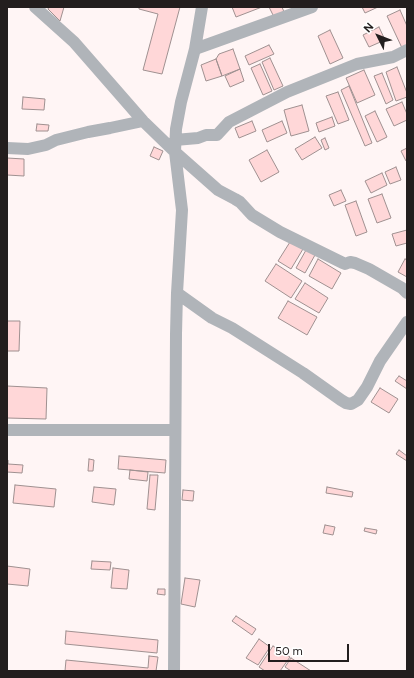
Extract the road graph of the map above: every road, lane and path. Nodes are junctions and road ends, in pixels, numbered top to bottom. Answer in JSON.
{"nodes":[{"id":1,"x":34,"y":7,"type":"edge"},
{"id":2,"x":202,"y":7,"type":"edge"},
{"id":3,"x":312,"y":7,"type":"edge"},
{"id":4,"x":195,"y":49,"type":"junction"},
{"id":5,"x":407,"y":50,"type":"edge"},
{"id":6,"x":143,"y":121,"type":"junction"},
{"id":7,"x":175,"y":146,"type":"junction"},
{"id":8,"x":7,"y":148,"type":"edge"},
{"id":9,"x":177,"y":293,"type":"junction"},
{"id":10,"x":407,"y":293,"type":"edge"},
{"id":11,"x":407,"y":322,"type":"edge"},
{"id":12,"x":7,"y":430,"type":"edge"},
{"id":13,"x":175,"y":430,"type":"junction"},
{"id":14,"x":174,"y":671,"type":"edge"}],
"edges":[{"from":1,"to":6,"type":"street"},
{"from":2,"to":4,"type":"street"},
{"from":3,"to":4,"type":"street"},
{"from":4,"to":7,"type":"street"},
{"from":5,"to":7,"type":"street"},
{"from":6,"to":7,"type":"street"},
{"from":6,"to":8,"type":"street"},
{"from":7,"to":9,"type":"street"},
{"from":7,"to":10,"type":"street"},
{"from":9,"to":11,"type":"street"},
{"from":9,"to":13,"type":"street"},
{"from":12,"to":13,"type":"street"},
{"from":13,"to":14,"type":"street"}]}
